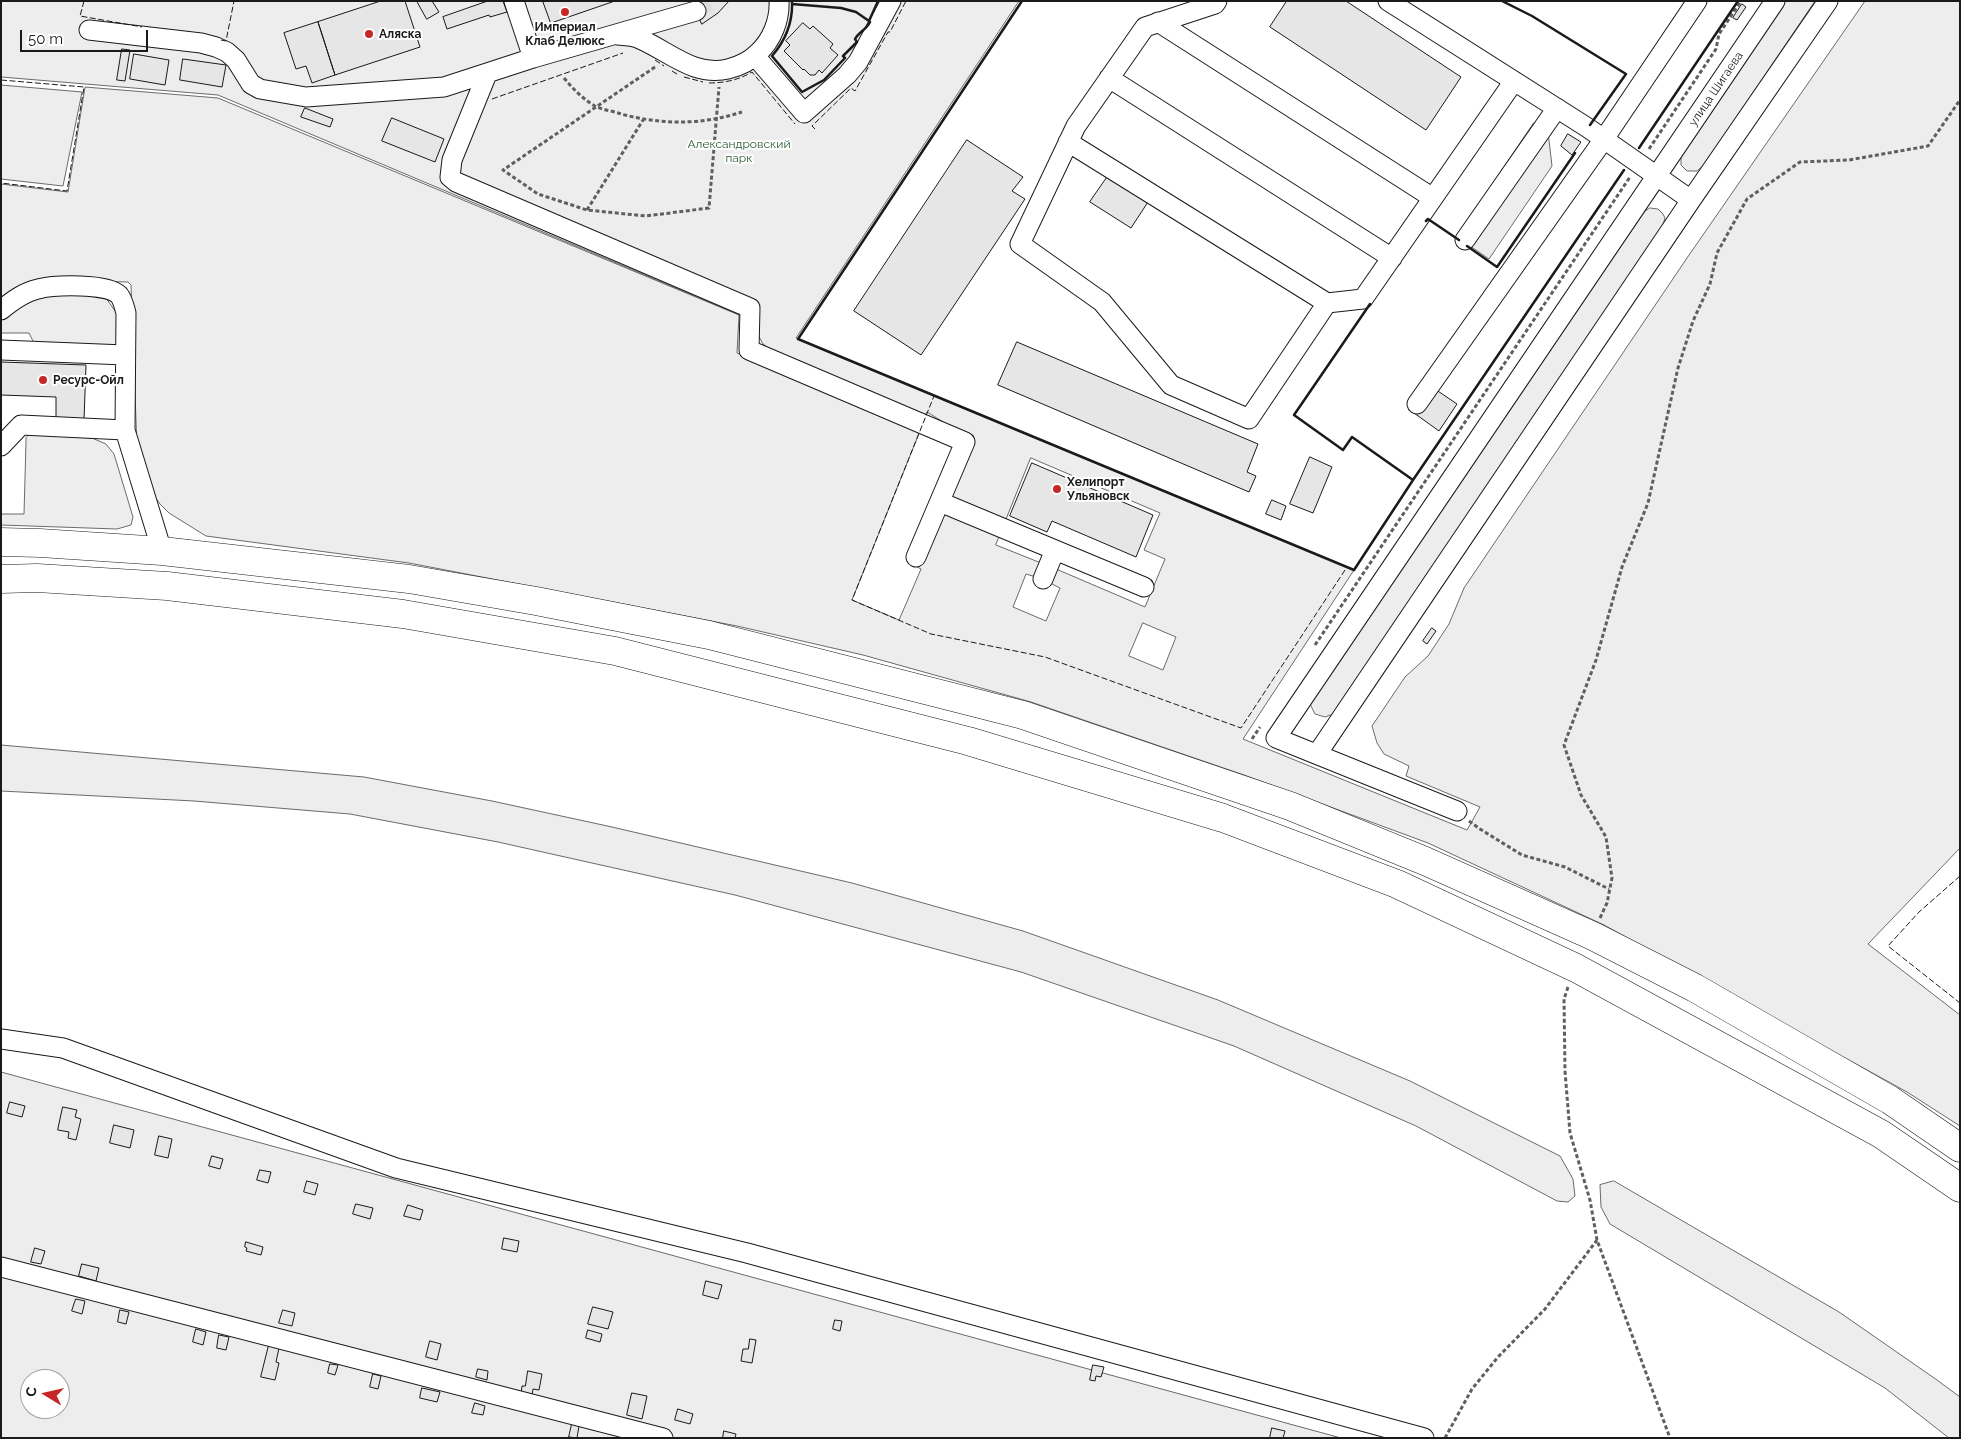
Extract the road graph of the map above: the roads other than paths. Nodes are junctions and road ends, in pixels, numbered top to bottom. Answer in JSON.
{"nodes":[{"id":1,"x":514,"y":1,"type":"edge"},
{"id":2,"x":779,"y":1,"type":"edge"},
{"id":3,"x":891,"y":1,"type":"edge"},
{"id":4,"x":1217,"y":1,"type":"edge"},
{"id":5,"x":1388,"y":1,"type":"edge"},
{"id":6,"x":1697,"y":1,"type":"edge"},
{"id":7,"x":1775,"y":1,"type":"edge"},
{"id":8,"x":1828,"y":1,"type":"edge"},
{"id":9,"x":696,"y":11,"type":"tunnel mouth"},
{"id":10,"x":1158,"y":22,"type":"junction"},
{"id":11,"x":89,"y":30,"type":"dead end"},
{"id":12,"x":614,"y":34,"type":"junction"},
{"id":13,"x":755,"y":56,"type":"junction"},
{"id":14,"x":533,"y":58,"type":"junction"},
{"id":15,"x":487,"y":74,"type":"junction"},
{"id":16,"x":1109,"y":78,"type":"junction"},
{"id":17,"x":1514,"y":81,"type":"junction"},
{"id":18,"x":1557,"y":108,"type":"junction"},
{"id":19,"x":1604,"y":140,"type":"junction"},
{"id":20,"x":1068,"y":142,"type":"junction"},
{"id":21,"x":1657,"y":177,"type":"junction"},
{"id":22,"x":1433,"y":198,"type":"junction"},
{"id":23,"x":1691,"y":200,"type":"junction"},
{"id":24,"x":1465,"y":240,"type":"dead end"},
{"id":25,"x":1392,"y":258,"type":"junction"},
{"id":26,"x":1327,"y":303,"type":"junction"},
{"id":27,"x":1,"y":310,"type":"edge"},
{"id":28,"x":1,"y":350,"type":"edge"},
{"id":29,"x":126,"y":355,"type":"junction"},
{"id":30,"x":1417,"y":404,"type":"dead end"},
{"id":31,"x":125,"y":430,"type":"junction"},
{"id":32,"x":1,"y":446,"type":"edge"},
{"id":33,"x":940,"y":502,"type":"junction"},
{"id":34,"x":1,"y":542,"type":"edge"},
{"id":35,"x":1056,"y":550,"type":"junction"},
{"id":36,"x":162,"y":551,"type":"junction"},
{"id":37,"x":916,"y":557,"type":"dead end"},
{"id":38,"x":1,"y":579,"type":"edge"},
{"id":39,"x":1044,"y":579,"type":"dead end"},
{"id":40,"x":1144,"y":587,"type":"dead end"},
{"id":41,"x":1317,"y":754,"type":"junction"},
{"id":42,"x":1457,"y":811,"type":"road end"},
{"id":43,"x":1,"y":1039,"type":"edge"},
{"id":44,"x":1960,"y":1148,"type":"edge"},
{"id":45,"x":1960,"y":1188,"type":"edge"},
{"id":46,"x":1,"y":1267,"type":"edge"},
{"id":47,"x":663,"y":1438,"type":"edge"},
{"id":48,"x":1424,"y":1438,"type":"edge"}],
"edges":[{"from":1,"to":14,"type":"street"},
{"from":2,"to":13,"type":"street"},
{"from":3,"to":13,"type":"street"},
{"from":4,"to":10,"type":"street"},
{"from":5,"to":17,"type":"street"},
{"from":6,"to":19,"type":"street"},
{"from":7,"to":21,"type":"street","name":"улица Шигаева"},
{"from":8,"to":23,"type":"street"},
{"from":9,"to":12,"type":"street"},
{"from":10,"to":16,"type":"street"},
{"from":10,"to":22,"type":"street"},
{"from":11,"to":15,"type":"street"},
{"from":12,"to":13,"type":"street"},
{"from":12,"to":14,"type":"street"},
{"from":14,"to":15,"type":"street"},
{"from":15,"to":33,"type":"street"},
{"from":16,"to":20,"type":"street"},
{"from":16,"to":25,"type":"street"},
{"from":17,"to":18,"type":"street"},
{"from":17,"to":22,"type":"street"},
{"from":18,"to":19,"type":"street"},
{"from":18,"to":24,"type":"street"},
{"from":19,"to":21,"type":"street"},
{"from":19,"to":30,"type":"street"},
{"from":20,"to":26,"type":"street"},
{"from":20,"to":26,"type":"street"},
{"from":21,"to":23,"type":"street"},
{"from":21,"to":41,"type":"street","name":"улица Шигаева"},
{"from":22,"to":25,"type":"street"},
{"from":23,"to":41,"type":"street"},
{"from":25,"to":26,"type":"street"},
{"from":27,"to":29,"type":"street"},
{"from":28,"to":29,"type":"street"},
{"from":29,"to":31,"type":"street"},
{"from":31,"to":32,"type":"street"},
{"from":31,"to":36,"type":"street"},
{"from":33,"to":35,"type":"street"},
{"from":33,"to":37,"type":"street"},
{"from":34,"to":36,"type":"highway"},
{"from":35,"to":39,"type":"street"},
{"from":35,"to":40,"type":"street"},
{"from":36,"to":44,"type":"highway"},
{"from":38,"to":45,"type":"highway"},
{"from":41,"to":42,"type":"street"},
{"from":43,"to":48,"type":"street"},
{"from":46,"to":47,"type":"street"}]}
